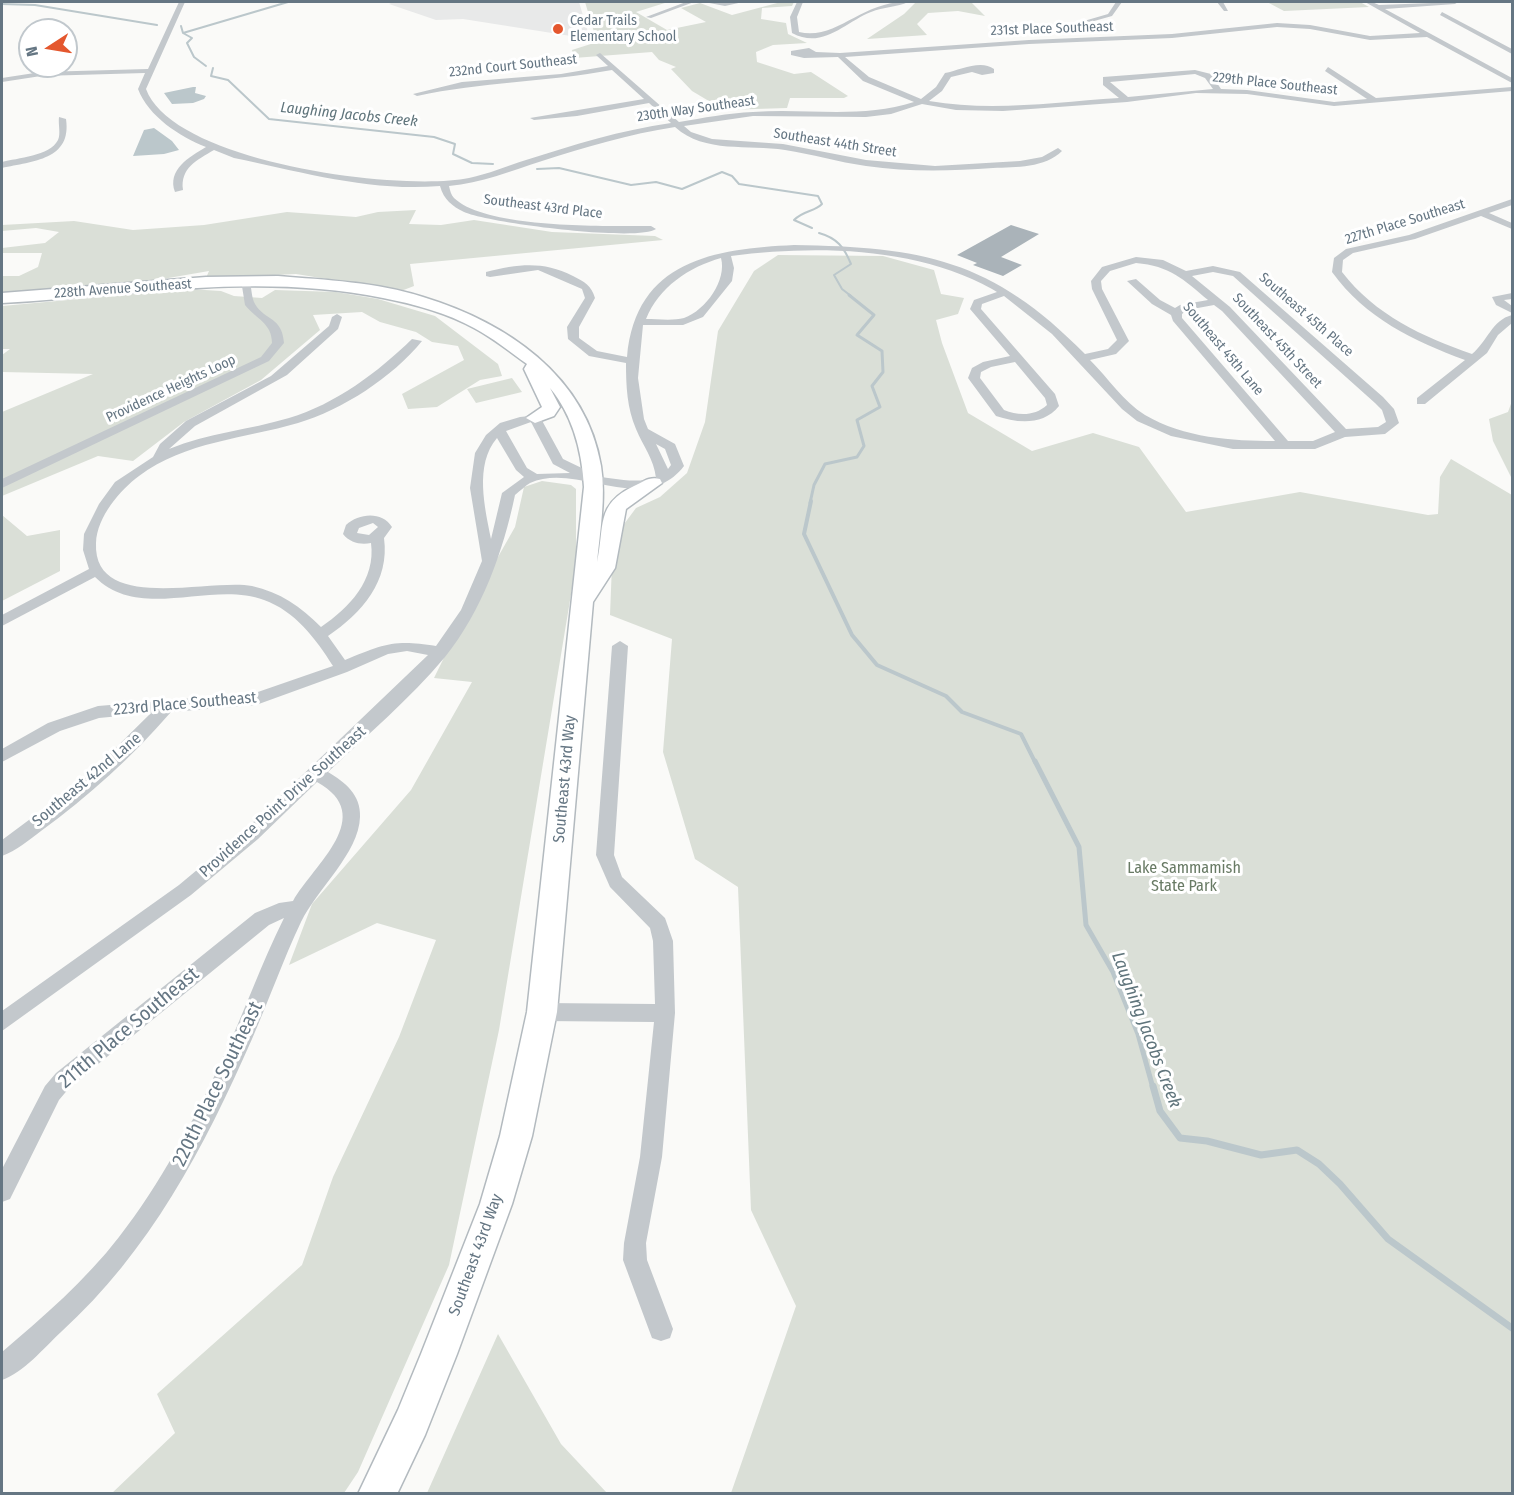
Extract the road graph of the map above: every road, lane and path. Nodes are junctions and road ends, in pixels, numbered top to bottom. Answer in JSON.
{"nodes":[{"id":1,"x":182,"y":2,"type":"edge"},
{"id":2,"x":691,"y":2,"type":"edge"},
{"id":3,"x":707,"y":2,"type":"edge"},
{"id":4,"x":740,"y":2,"type":"edge"},
{"id":5,"x":800,"y":2,"type":"edge"},
{"id":6,"x":905,"y":2,"type":"edge"},
{"id":7,"x":1119,"y":2,"type":"edge"},
{"id":8,"x":1220,"y":2,"type":"edge"},
{"id":9,"x":1368,"y":2,"type":"edge"},
{"id":10,"x":1455,"y":2,"type":"edge"},
{"id":11,"x":1378,"y":7,"type":"junction"},
{"id":12,"x":1226,"y":10,"type":"dead end"},
{"id":13,"x":1442,"y":14,"type":"dead end"},
{"id":14,"x":649,"y":17,"type":"dead end"},
{"id":15,"x":1087,"y":21,"type":"dead end"},
{"id":16,"x":1427,"y":35,"type":"junction"},
{"id":17,"x":1512,"y":53,"type":"edge"},
{"id":18,"x":813,"y":54,"type":"dead end"},
{"id":19,"x":840,"y":55,"type":"junction"},
{"id":20,"x":1502,"y":55,"type":"dead end"},
{"id":21,"x":600,"y":56,"type":"dead end"},
{"id":22,"x":1491,"y":56,"type":"dead end"},
{"id":23,"x":1469,"y":57,"type":"junction"},
{"id":24,"x":611,"y":68,"type":"junction"},
{"id":25,"x":1328,"y":69,"type":"dead end"},
{"id":26,"x":972,"y":70,"type":"dead end"},
{"id":27,"x":149,"y":71,"type":"junction"},
{"id":28,"x":2,"y":80,"type":"edge"},
{"id":29,"x":1512,"y":81,"type":"edge"},
{"id":30,"x":1512,"y":89,"type":"edge"},
{"id":31,"x":1218,"y":90,"type":"junction"},
{"id":32,"x":417,"y":94,"type":"dead end"},
{"id":33,"x":651,"y":100,"type":"junction"},
{"id":34,"x":1127,"y":100,"type":"junction"},
{"id":35,"x":922,"y":102,"type":"junction"},
{"id":36,"x":1377,"y":102,"type":"junction"},
{"id":37,"x":1072,"y":104,"type":"joint"},
{"id":38,"x":62,"y":116,"type":"dead end"},
{"id":39,"x":534,"y":118,"type":"dead end"},
{"id":40,"x":675,"y":124,"type":"junction"},
{"id":41,"x":213,"y":147,"type":"junction"},
{"id":42,"x":1058,"y":152,"type":"dead end"},
{"id":43,"x":2,"y":165,"type":"edge"},
{"id":44,"x":444,"y":185,"type":"junction"},
{"id":45,"x":178,"y":190,"type":"dead end"},
{"id":46,"x":1512,"y":202,"type":"edge"},
{"id":47,"x":1481,"y":213,"type":"junction"},
{"id":48,"x":1512,"y":226,"type":"edge"},
{"id":49,"x":651,"y":229,"type":"dead end"},
{"id":50,"x":725,"y":254,"type":"junction"},
{"id":51,"x":490,"y":274,"type":"dead end"},
{"id":52,"x":1185,"y":274,"type":"junction"},
{"id":53,"x":1132,"y":280,"type":"dead end"},
{"id":54,"x":245,"y":282,"type":"junction"},
{"id":55,"x":1006,"y":292,"type":"junction"},
{"id":56,"x":1512,"y":296,"type":"edge"},
{"id":57,"x":2,"y":298,"type":"edge"},
{"id":58,"x":1218,"y":301,"type":"junction"},
{"id":59,"x":1512,"y":310,"type":"edge"},
{"id":60,"x":1176,"y":313,"type":"junction"},
{"id":61,"x":337,"y":317,"type":"dead end"},
{"id":62,"x":1512,"y":318,"type":"edge"},
{"id":63,"x":639,"y":322,"type":"junction"},
{"id":64,"x":416,"y":341,"type":"dead end"},
{"id":65,"x":1017,"y":358,"type":"junction"},
{"id":66,"x":1083,"y":358,"type":"junction"},
{"id":67,"x":1474,"y":359,"type":"junction"},
{"id":68,"x":534,"y":361,"type":"junction"},
{"id":69,"x":633,"y":361,"type":"junction"},
{"id":70,"x":1421,"y":401,"type":"dead end"},
{"id":71,"x":535,"y":418,"type":"junction"},
{"id":72,"x":499,"y":430,"type":"junction"},
{"id":73,"x":1343,"y":433,"type":"junction"},
{"id":74,"x":1285,"y":445,"type":"junction"},
{"id":75,"x":158,"y":460,"type":"junction"},
{"id":76,"x":558,"y":461,"type":"junction"},
{"id":77,"x":551,"y":475,"type":"junction"},
{"id":78,"x":533,"y":477,"type":"junction"},
{"id":79,"x":594,"y":480,"type":"junction"},
{"id":80,"x":658,"y":482,"type":"junction"},
{"id":81,"x":2,"y":484,"type":"edge"},
{"id":82,"x":377,"y":537,"type":"dead end"},
{"id":83,"x":488,"y":560,"type":"junction"},
{"id":84,"x":96,"y":571,"type":"junction"},
{"id":85,"x":582,"y":602,"type":"junction"},
{"id":86,"x":2,"y":621,"type":"edge"},
{"id":87,"x":321,"y":634,"type":"junction"},
{"id":88,"x":620,"y":646,"type":"dead end"},
{"id":89,"x":440,"y":652,"type":"junction"},
{"id":90,"x":342,"y":668,"type":"junction"},
{"id":91,"x":167,"y":706,"type":"junction"},
{"id":92,"x":2,"y":756,"type":"edge"},
{"id":93,"x":316,"y":774,"type":"junction"},
{"id":94,"x":2,"y":849,"type":"edge"},
{"id":95,"x":299,"y":908,"type":"junction"},
{"id":96,"x":542,"y":1012,"type":"junction"},
{"id":97,"x":665,"y":1013,"type":"junction"},
{"id":98,"x":2,"y":1022,"type":"edge"},
{"id":99,"x":2,"y":1191,"type":"edge"},
{"id":100,"x":661,"y":1329,"type":"dead end"},
{"id":101,"x":2,"y":1368,"type":"edge"},
{"id":102,"x":377,"y":1494,"type":"edge"}],
"edges":[{"from":1,"to":27,"type":"street"},
{"from":2,"to":14,"type":"street"},
{"from":3,"to":4,"type":"street"},
{"from":5,"to":6,"type":"street"},
{"from":7,"to":15,"type":"street"},
{"from":8,"to":12,"type":"street"},
{"from":9,"to":11,"type":"street"},
{"from":10,"to":11,"type":"street"},
{"from":11,"to":16,"type":"street"},
{"from":13,"to":17,"type":"street"},
{"from":16,"to":19,"type":"street","name":"231st Place Southeast"},
{"from":16,"to":23,"type":"street"},
{"from":17,"to":20,"type":"street"},
{"from":18,"to":19,"type":"street","name":"231st Place Southeast"},
{"from":19,"to":35,"type":"street"},
{"from":21,"to":24,"type":"street","name":"Southeast 44th Street"},
{"from":22,"to":23,"type":"street"},
{"from":23,"to":29,"type":"street"},
{"from":24,"to":32,"type":"street","name":"232nd Court Southeast"},
{"from":24,"to":33,"type":"street","name":"Southeast 44th Street"},
{"from":25,"to":36,"type":"street"},
{"from":26,"to":35,"type":"street"},
{"from":27,"to":28,"type":"street"},
{"from":27,"to":41,"type":"street","name":"230th Way Southeast"},
{"from":30,"to":36,"type":"street","name":"229th Place Southeast"},
{"from":31,"to":34,"type":"street","name":"229th Place Southeast"},
{"from":31,"to":34,"type":"street"},
{"from":31,"to":36,"type":"street","name":"229th Place Southeast"},
{"from":33,"to":39,"type":"street"},
{"from":33,"to":40,"type":"street","name":"Southeast 44th Street"},
{"from":34,"to":37,"type":"street","name":"229th Place Southeast"},
{"from":35,"to":37,"type":"street","name":"230th Way Southeast"},
{"from":35,"to":40,"type":"street","name":"230th Way Southeast"},
{"from":38,"to":43,"type":"street"},
{"from":40,"to":42,"type":"street","name":"Southeast 44th Street"},
{"from":40,"to":44,"type":"street","name":"230th Way Southeast"},
{"from":41,"to":44,"type":"street","name":"230th Way Southeast"},
{"from":41,"to":45,"type":"street"},
{"from":44,"to":49,"type":"street","name":"Southeast 43rd Place"},
{"from":46,"to":47,"type":"street","name":"227th Place Southeast"},
{"from":47,"to":48,"type":"street"},
{"from":47,"to":67,"type":"street","name":"227th Place Southeast"},
{"from":50,"to":55,"type":"street"},
{"from":50,"to":63,"type":"street"},
{"from":50,"to":63,"type":"street"},
{"from":51,"to":69,"type":"street"},
{"from":52,"to":58,"type":"street","name":"Southeast 45th Street"},
{"from":52,"to":66,"type":"street","name":"Southeast 45th Street"},
{"from":52,"to":73,"type":"street","name":"Southeast 45th Place"},
{"from":53,"to":60,"type":"street","name":"Southeast 45th Lane"},
{"from":54,"to":57,"type":"main road","name":"228th Avenue Southeast"},
{"from":54,"to":68,"type":"main road","name":"Southeast 43rd Way"},
{"from":54,"to":81,"type":"street","name":"Providence Heights Loop"},
{"from":55,"to":65,"type":"street"},
{"from":55,"to":66,"type":"street"},
{"from":56,"to":59,"type":"street"},
{"from":58,"to":60,"type":"street"},
{"from":58,"to":73,"type":"street","name":"Southeast 45th Street"},
{"from":60,"to":74,"type":"street","name":"Southeast 45th Lane"},
{"from":61,"to":75,"type":"street"},
{"from":62,"to":67,"type":"street"},
{"from":63,"to":69,"type":"street"},
{"from":64,"to":75,"type":"street"},
{"from":65,"to":65,"type":"street"},
{"from":66,"to":74,"type":"street"},
{"from":67,"to":70,"type":"street"},
{"from":68,"to":71,"type":"main road"},
{"from":68,"to":79,"type":"main road","name":"Southeast 43rd Way"},
{"from":69,"to":80,"type":"street"},
{"from":71,"to":72,"type":"street"},
{"from":71,"to":76,"type":"street"},
{"from":72,"to":78,"type":"street"},
{"from":72,"to":83,"type":"street","name":"Providence Point Drive Southeast"},
{"from":73,"to":74,"type":"street"},
{"from":75,"to":84,"type":"street"},
{"from":76,"to":77,"type":"street"},
{"from":76,"to":79,"type":"street"},
{"from":77,"to":78,"type":"street","name":"Providence Point Drive Southeast"},
{"from":77,"to":79,"type":"street","name":"Providence Point Drive Southeast"},
{"from":78,"to":83,"type":"street","name":"Providence Point Drive Southeast"},
{"from":79,"to":80,"type":"street","name":"Providence Point Drive Southeast"},
{"from":79,"to":85,"type":"main road","name":"Southeast 43rd Way"},
{"from":80,"to":85,"type":"main road"},
{"from":82,"to":87,"type":"street"},
{"from":83,"to":89,"type":"street","name":"Providence Point Drive Southeast"},
{"from":84,"to":86,"type":"street"},
{"from":84,"to":87,"type":"street"},
{"from":85,"to":96,"type":"main road","name":"Southeast 43rd Way"},
{"from":87,"to":90,"type":"street"},
{"from":88,"to":97,"type":"street"},
{"from":89,"to":90,"type":"street","name":"223rd Place Southeast"},
{"from":89,"to":93,"type":"street","name":"Providence Point Drive Southeast"},
{"from":90,"to":91,"type":"street","name":"223rd Place Southeast"},
{"from":91,"to":92,"type":"street","name":"223rd Place Southeast"},
{"from":91,"to":94,"type":"street","name":"Southeast 42nd Lane"},
{"from":93,"to":95,"type":"street","name":"220th Place Southeast"},
{"from":93,"to":98,"type":"street","name":"Providence Point Drive Southeast"},
{"from":95,"to":99,"type":"street","name":"211th Place Southeast"},
{"from":95,"to":101,"type":"street","name":"220th Place Southeast"},
{"from":96,"to":97,"type":"street"},
{"from":96,"to":102,"type":"main road","name":"Southeast 43rd Way"},
{"from":97,"to":100,"type":"street"}]}
